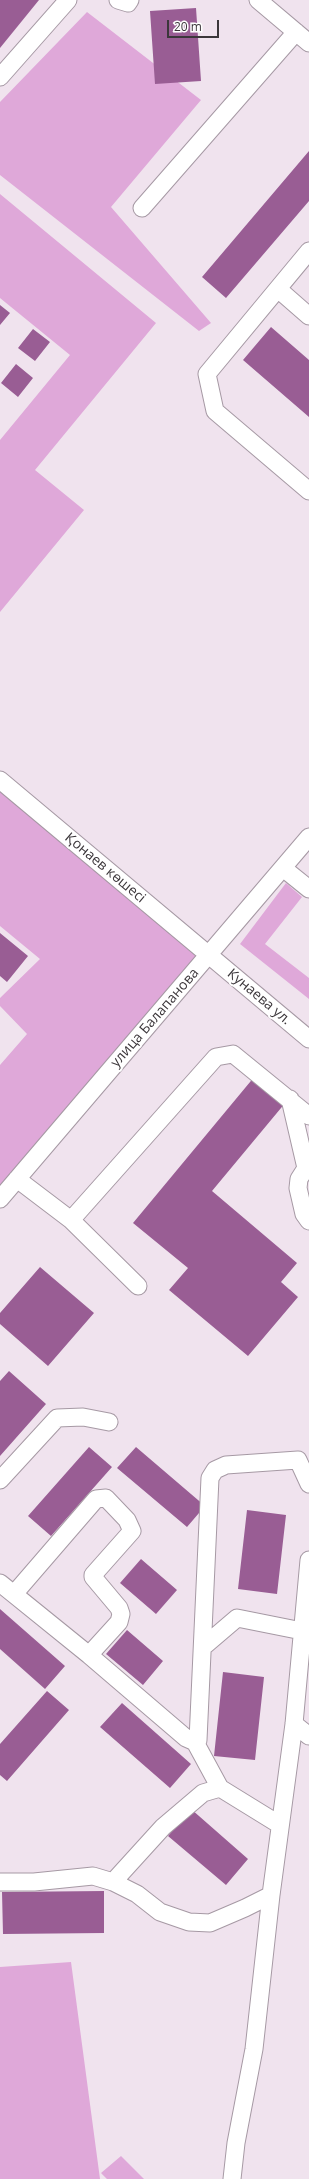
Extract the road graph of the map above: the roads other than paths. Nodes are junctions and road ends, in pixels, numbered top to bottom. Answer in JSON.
{"nodes":[{"id":1,"x":68,"y":0,"type":"edge"},
{"id":2,"x":118,"y":0,"type":"edge"},
{"id":3,"x":130,"y":0,"type":"edge"},
{"id":4,"x":258,"y":0,"type":"edge"},
{"id":5,"x":303,"y":37,"type":"edge"},
{"id":6,"x":0,"y":77,"type":"edge"},
{"id":7,"x":142,"y":208,"type":"dead end"},
{"id":8,"x":309,"y":251,"type":"edge"},
{"id":9,"x":278,"y":289,"type":"junction"},
{"id":10,"x":309,"y":316,"type":"edge"},
{"id":11,"x":309,"y":491,"type":"edge"},
{"id":12,"x":0,"y":780,"type":"edge"},
{"id":13,"x":309,"y":837,"type":"edge"},
{"id":14,"x":283,"y":868,"type":"junction"},
{"id":15,"x":309,"y":889,"type":"edge"},
{"id":16,"x":210,"y":956,"type":"junction"},
{"id":17,"x":309,"y":1038,"type":"edge"},
{"id":18,"x":290,"y":1099,"type":"junction"},
{"id":19,"x":309,"y":1116,"type":"edge"},
{"id":20,"x":307,"y":1170,"type":"edge"},
{"id":21,"x":17,"y":1179,"type":"junction"},
{"id":22,"x":0,"y":1199,"type":"edge"},
{"id":23,"x":71,"y":1220,"type":"junction"},
{"id":24,"x":309,"y":1221,"type":"edge"},
{"id":25,"x":138,"y":1286,"type":"dead end"},
{"id":26,"x":109,"y":1422,"type":"dead end"},
{"id":27,"x":0,"y":1480,"type":"edge"},
{"id":28,"x":309,"y":1484,"type":"edge"},
{"id":29,"x":309,"y":1560,"type":"edge"},
{"id":30,"x":0,"y":1583,"type":"edge"},
{"id":31,"x":14,"y":1594,"type":"junction"},
{"id":32,"x":302,"y":1631,"type":"junction"},
{"id":33,"x":204,"y":1647,"type":"junction"},
{"id":34,"x":89,"y":1655,"type":"junction"},
{"id":35,"x":294,"y":1724,"type":"junction"},
{"id":36,"x":309,"y":1736,"type":"edge"},
{"id":37,"x":195,"y":1742,"type":"junction"},
{"id":38,"x":220,"y":1788,"type":"junction"},
{"id":39,"x":280,"y":1825,"type":"junction"},
{"id":40,"x":0,"y":1882,"type":"edge"},
{"id":41,"x":113,"y":1882,"type":"junction"},
{"id":42,"x":271,"y":1895,"type":"junction"},
{"id":43,"x":232,"y":2179,"type":"edge"}],
"edges":[{"from":1,"to":6,"type":"street"},
{"from":2,"to":3,"type":"street"},
{"from":4,"to":5,"type":"street"},
{"from":5,"to":7,"type":"street"},
{"from":8,"to":9,"type":"street"},
{"from":9,"to":10,"type":"street"},
{"from":9,"to":11,"type":"street"},
{"from":12,"to":16,"type":"street","name":"Қонаев көшесі"},
{"from":13,"to":14,"type":"street","name":"улица Балапанова"},
{"from":14,"to":15,"type":"street"},
{"from":14,"to":16,"type":"street","name":"улица Балапанова"},
{"from":16,"to":17,"type":"street","name":"Кунаева ул."},
{"from":16,"to":21,"type":"street","name":"улица Балапанова"},
{"from":18,"to":19,"type":"street"},
{"from":18,"to":20,"type":"street"},
{"from":18,"to":23,"type":"street"},
{"from":20,"to":24,"type":"street"},
{"from":21,"to":22,"type":"street","name":"улица Балапанова"},
{"from":21,"to":23,"type":"street"},
{"from":23,"to":25,"type":"street"},
{"from":26,"to":27,"type":"street"},
{"from":28,"to":33,"type":"street"},
{"from":29,"to":32,"type":"street"},
{"from":30,"to":31,"type":"street"},
{"from":31,"to":34,"type":"street"},
{"from":31,"to":34,"type":"street"},
{"from":32,"to":33,"type":"street"},
{"from":32,"to":35,"type":"street"},
{"from":33,"to":37,"type":"street"},
{"from":34,"to":37,"type":"street"},
{"from":35,"to":36,"type":"street"},
{"from":35,"to":39,"type":"street"},
{"from":37,"to":38,"type":"street"},
{"from":38,"to":39,"type":"street"},
{"from":38,"to":41,"type":"street"},
{"from":39,"to":42,"type":"street"},
{"from":40,"to":41,"type":"street"},
{"from":41,"to":42,"type":"street"},
{"from":42,"to":43,"type":"street"}]}
